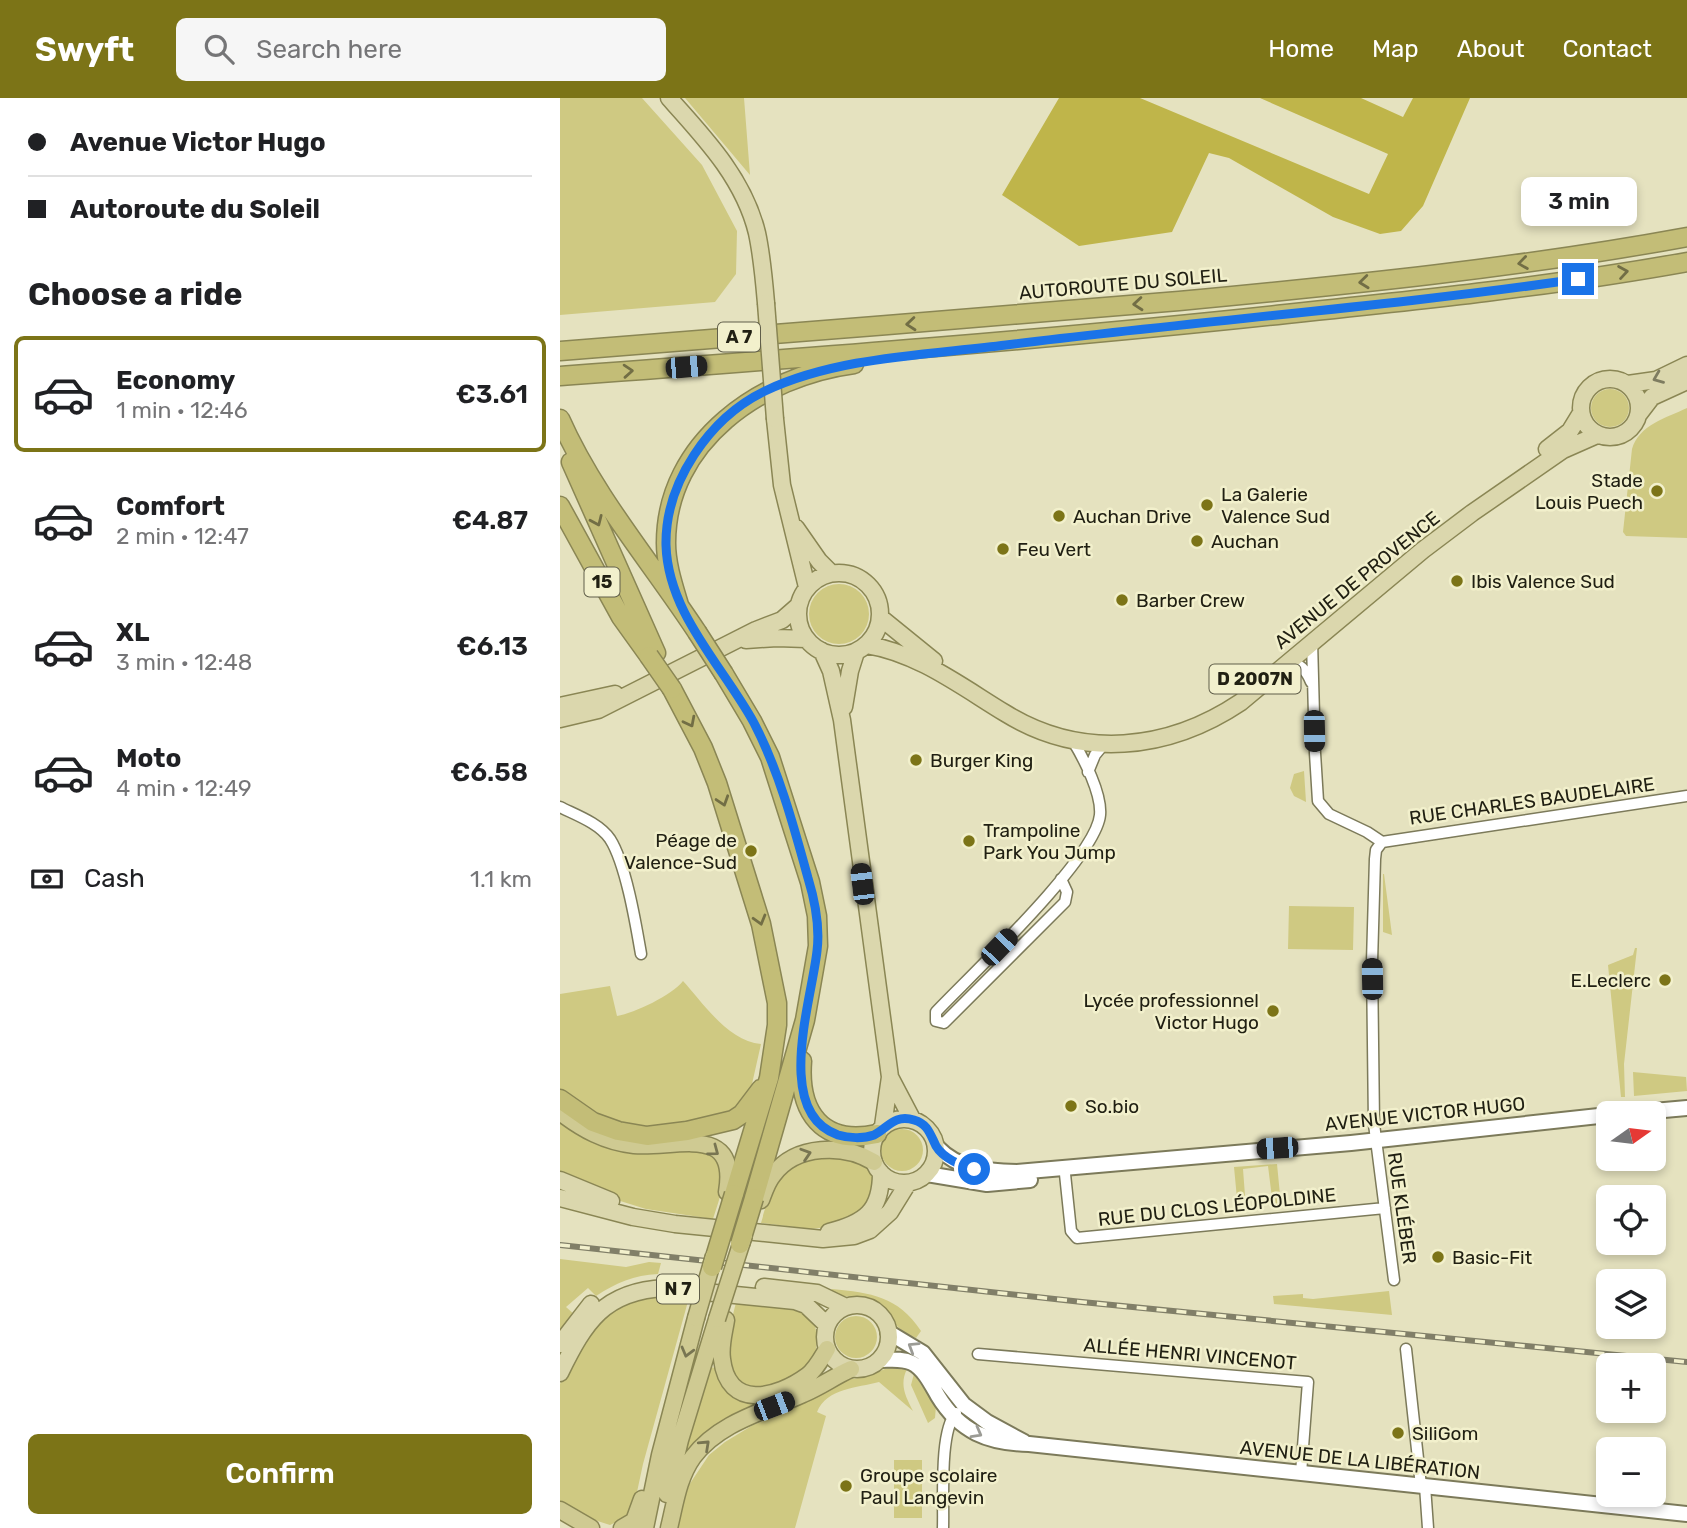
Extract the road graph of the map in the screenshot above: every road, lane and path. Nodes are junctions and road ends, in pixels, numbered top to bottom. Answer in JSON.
{"nodes":[{"id":1,"x":669,"y":98,"type":"edge"},
{"id":2,"x":1687,"y":237,"type":"edge"},
{"id":3,"x":1687,"y":262,"type":"edge"},
{"id":4,"x":1103,"y":333,"type":"junction"},
{"id":5,"x":665,"y":342,"type":"junction"},
{"id":6,"x":560,"y":343,"type":"edge"},
{"id":7,"x":560,"y":351,"type":"edge"},
{"id":8,"x":1687,"y":365,"type":"edge"},
{"id":9,"x":560,"y":376,"type":"edge"},
{"id":10,"x":1687,"y":381,"type":"edge"},
{"id":11,"x":1628,"y":384,"type":"junction"},
{"id":12,"x":1581,"y":413,"type":"junction"},
{"id":13,"x":1639,"y":414,"type":"junction"},
{"id":14,"x":560,"y":419,"type":"edge"},
{"id":15,"x":1597,"y":435,"type":"junction"},
{"id":16,"x":560,"y":436,"type":"edge"},
{"id":17,"x":560,"y":506,"type":"edge"},
{"id":18,"x":787,"y":512,"type":"junction"},
{"id":19,"x":831,"y":573,"type":"junction"},
{"id":20,"x":807,"y":587,"type":"junction"},
{"id":21,"x":679,"y":605,"type":"junction"},
{"id":22,"x":798,"y":606,"type":"junction"},
{"id":23,"x":881,"y":618,"type":"junction"},
{"id":24,"x":806,"y":639,"type":"junction"},
{"id":25,"x":1312,"y":641,"type":"junction"},
{"id":26,"x":729,"y":643,"type":"junction"},
{"id":27,"x":861,"y":649,"type":"junction"},
{"id":28,"x":821,"y":651,"type":"junction"},
{"id":29,"x":652,"y":654,"type":"junction"},
{"id":30,"x":1289,"y":662,"type":"junction"},
{"id":31,"x":1312,"y":686,"type":"junction"},
{"id":32,"x":635,"y":690,"type":"junction"},
{"id":33,"x":560,"y":706,"type":"edge"},
{"id":34,"x":560,"y":719,"type":"edge"},
{"id":35,"x":842,"y":720,"type":"junction"},
{"id":36,"x":1073,"y":741,"type":"junction"},
{"id":37,"x":1104,"y":744,"type":"junction"},
{"id":38,"x":1088,"y":772,"type":"junction"},
{"id":39,"x":1687,"y":796,"type":"edge"},
{"id":40,"x":560,"y":807,"type":"edge"},
{"id":41,"x":1382,"y":842,"type":"junction"},
{"id":42,"x":1061,"y":879,"type":"junction"},
{"id":43,"x":641,"y":954,"type":"dead end"},
{"id":44,"x":805,"y":1020,"type":"junction"},
{"id":45,"x":890,"y":1077,"type":"junction"},
{"id":46,"x":769,"y":1078,"type":"junction"},
{"id":47,"x":560,"y":1099,"type":"edge"},
{"id":48,"x":1687,"y":1108,"type":"edge"},
{"id":49,"x":1666,"y":1110,"type":"edge"},
{"id":50,"x":560,"y":1112,"type":"edge"},
{"id":51,"x":1596,"y":1116,"type":"edge"},
{"id":52,"x":912,"y":1119,"type":"junction"},
{"id":53,"x":880,"y":1130,"type":"junction"},
{"id":54,"x":1375,"y":1140,"type":"junction"},
{"id":55,"x":937,"y":1147,"type":"junction"},
{"id":56,"x":1121,"y":1163,"type":"junction"},
{"id":57,"x":877,"y":1167,"type":"junction"},
{"id":58,"x":927,"y":1174,"type":"junction"},
{"id":59,"x":1065,"y":1174,"type":"junction"},
{"id":60,"x":560,"y":1180,"type":"edge"},
{"id":61,"x":908,"y":1183,"type":"junction"},
{"id":62,"x":731,"y":1193,"type":"junction"},
{"id":63,"x":560,"y":1198,"type":"edge"},
{"id":64,"x":757,"y":1199,"type":"junction"},
{"id":65,"x":1385,"y":1208,"type":"junction"},
{"id":66,"x":740,"y":1244,"type":"joint"},
{"id":67,"x":712,"y":1267,"type":"joint"},
{"id":68,"x":1394,"y":1280,"type":"dead end"},
{"id":69,"x":846,"y":1307,"type":"junction"},
{"id":70,"x":722,"y":1320,"type":"junction"},
{"id":71,"x":827,"y":1325,"type":"junction"},
{"id":72,"x":888,"y":1332,"type":"junction"},
{"id":73,"x":560,"y":1343,"type":"edge"},
{"id":74,"x":827,"y":1349,"type":"junction"},
{"id":75,"x":1406,"y":1349,"type":"dead end"},
{"id":76,"x":978,"y":1354,"type":"dead end"},
{"id":77,"x":880,"y":1360,"type":"junction"},
{"id":78,"x":851,"y":1369,"type":"junction"},
{"id":79,"x":560,"y":1373,"type":"edge"},
{"id":80,"x":678,"y":1386,"type":"junction"},
{"id":81,"x":964,"y":1405,"type":"junction"},
{"id":82,"x":953,"y":1416,"type":"junction"},
{"id":83,"x":1028,"y":1444,"type":"junction"},
{"id":84,"x":1301,"y":1473,"type":"junction"},
{"id":85,"x":1423,"y":1486,"type":"junction"},
{"id":86,"x":560,"y":1510,"type":"edge"},
{"id":87,"x":1687,"y":1514,"type":"edge"},
{"id":88,"x":591,"y":1528,"type":"edge"},
{"id":89,"x":622,"y":1528,"type":"edge"},
{"id":90,"x":645,"y":1528,"type":"edge"},
{"id":91,"x":662,"y":1528,"type":"edge"},
{"id":92,"x":669,"y":1528,"type":"edge"},
{"id":93,"x":943,"y":1528,"type":"edge"},
{"id":94,"x":1428,"y":1528,"type":"edge"}],
"edges":[{"from":1,"to":18,"type":"main road","bridge":true},
{"from":2,"to":5,"type":"highway","name":"AUTOROUTE DU SOLEIL","number":"A 7","one_way":true},
{"from":4,"to":3,"type":"highway","number":"A 7","one_way":true},
{"from":9,"to":4,"type":"highway","number":"A 7","one_way":true},
{"from":4,"to":21,"type":"highway"},
{"from":5,"to":6,"type":"highway"},
{"from":5,"to":7,"type":"highway","name":"AUTOROUTE DU SOLEIL","number":"A 7"},
{"from":8,"to":11,"type":"main road","one_way":true},
{"from":10,"to":13,"type":"main road"},
{"from":11,"to":12,"type":"main road"},
{"from":11,"to":13,"type":"main road"},
{"from":12,"to":15,"type":"main road"},
{"from":12,"to":23,"type":"main road","name":"AVENUE DE PROVENCE","number":"D 2007N"},
{"from":13,"to":15,"type":"main road"},
{"from":14,"to":21,"type":"highway"},
{"from":15,"to":25,"type":"main road","name":"AVENUE DE PROVENCE","number":"D 2007N"},
{"from":16,"to":29,"type":"highway","one_way":true},
{"from":17,"to":29,"type":"highway","number":"15"},
{"from":18,"to":19,"type":"main road"},
{"from":18,"to":20,"type":"main road"},
{"from":19,"to":20,"type":"main road"},
{"from":19,"to":23,"type":"main road"},
{"from":20,"to":22,"type":"main road"},
{"from":21,"to":44,"type":"highway","bridge":true},
{"from":22,"to":24,"type":"main road"},
{"from":22,"to":26,"type":"main road"},
{"from":23,"to":27,"type":"main road"},
{"from":24,"to":26,"type":"main road"},
{"from":24,"to":28,"type":"main road"},
{"from":25,"to":30,"type":"main road","name":"AVENUE DE PROVENCE","number":"D 2007N"},
{"from":25,"to":31,"type":"street"},
{"from":26,"to":32,"type":"main road"},
{"from":27,"to":28,"type":"main road"},
{"from":27,"to":35,"type":"main road"},
{"from":27,"to":36,"type":"main road","name":"AVENUE DE PROVENCE","number":"D 2007N"},
{"from":28,"to":35,"type":"main road"},
{"from":29,"to":46,"type":"highway","number":"15","one_way":true,"bridge":true},
{"from":30,"to":31,"type":"street"},
{"from":30,"to":37,"type":"main road","name":"AVENUE DE PROVENCE","number":"D 2007N"},
{"from":31,"to":41,"type":"street"},
{"from":32,"to":33,"type":"main road"},
{"from":32,"to":34,"type":"main road"},
{"from":35,"to":45,"type":"main road"},
{"from":36,"to":37,"type":"main road","name":"AVENUE DE PROVENCE","number":"D 2007N"},
{"from":36,"to":38,"type":"street"},
{"from":37,"to":38,"type":"street"},
{"from":38,"to":42,"type":"street"},
{"from":39,"to":41,"type":"street","name":"RUE CHARLES BAUDELAIRE"},
{"from":40,"to":43,"type":"street"},
{"from":41,"to":54,"type":"street","name":"RUE KLÉBER"},
{"from":42,"to":42,"type":"street"},
{"from":44,"to":53,"type":"highway"},
{"from":44,"to":64,"type":"highway"},
{"from":45,"to":52,"type":"main road"},
{"from":45,"to":53,"type":"main road"},
{"from":46,"to":47,"type":"highway"},
{"from":46,"to":62,"type":"highway"},
{"from":48,"to":49,"type":"main road"},
{"from":50,"to":62,"type":"highway","one_way":true},
{"from":51,"to":54,"type":"main road","name":"AVENUE VICTOR HUGO"},
{"from":52,"to":53,"type":"main road"},
{"from":52,"to":55,"type":"main road"},
{"from":53,"to":57,"type":"main road"},
{"from":54,"to":56,"type":"main road","name":"AVENUE VICTOR HUGO"},
{"from":54,"to":65,"type":"street","name":"RUE KLÉBER"},
{"from":55,"to":56,"type":"main road","name":"AVENUE VICTOR HUGO"},
{"from":55,"to":58,"type":"main road"},
{"from":56,"to":59,"type":"main road","name":"AVENUE VICTOR HUGO"},
{"from":57,"to":60,"type":"main road"},
{"from":57,"to":61,"type":"main road"},
{"from":64,"to":57,"type":"highway","one_way":true},
{"from":58,"to":59,"type":"main road","name":"AVENUE VICTOR HUGO"},
{"from":58,"to":61,"type":"main road"},
{"from":59,"to":65,"type":"street","name":"RUE DU CLOS LÉOPOLDINE"},
{"from":61,"to":63,"type":"main road"},
{"from":62,"to":67,"type":"highway","bridge":true},
{"from":64,"to":66,"type":"highway","bridge":true},
{"from":65,"to":68,"type":"street","name":"RUE KLÉBER"},
{"from":66,"to":70,"type":"highway","number":"N 7","bridge":true},
{"from":67,"to":80,"type":"highway","number":"N 7","one_way":true,"bridge":true},
{"from":69,"to":71,"type":"main road"},
{"from":69,"to":72,"type":"main road"},
{"from":69,"to":73,"type":"main road","number":"N 7"},
{"from":70,"to":74,"type":"highway"},
{"from":70,"to":91,"type":"highway","number":"N 7"},
{"from":71,"to":74,"type":"main road"},
{"from":71,"to":79,"type":"main road","number":"N 7"},
{"from":72,"to":77,"type":"main road"},
{"from":81,"to":72,"type":"main road","name":"AVENUE DE LA LIBÉRATION","one_way":true},
{"from":74,"to":78,"type":"main road"},
{"from":75,"to":85,"type":"street"},
{"from":76,"to":84,"type":"street","name":"ALLÉE HENRI VINCENOT"},
{"from":77,"to":78,"type":"main road"},
{"from":77,"to":82,"type":"main road","name":"AVENUE DE LA LIBÉRATION"},
{"from":92,"to":78,"type":"highway","one_way":true},
{"from":80,"to":89,"type":"highway"},
{"from":80,"to":90,"type":"highway","number":"N 7"},
{"from":81,"to":82,"type":"street"},
{"from":81,"to":83,"type":"main road","name":"AVENUE DE LA LIBÉRATION"},
{"from":82,"to":83,"type":"main road","name":"AVENUE DE LA LIBÉRATION","one_way":true},
{"from":82,"to":93,"type":"street"},
{"from":83,"to":84,"type":"main road","name":"AVENUE DE LA LIBÉRATION"},
{"from":84,"to":85,"type":"main road","name":"AVENUE DE LA LIBÉRATION"},
{"from":85,"to":87,"type":"main road","name":"AVENUE DE LA LIBÉRATION"},
{"from":85,"to":94,"type":"street"},
{"from":86,"to":88,"type":"highway"}]}
